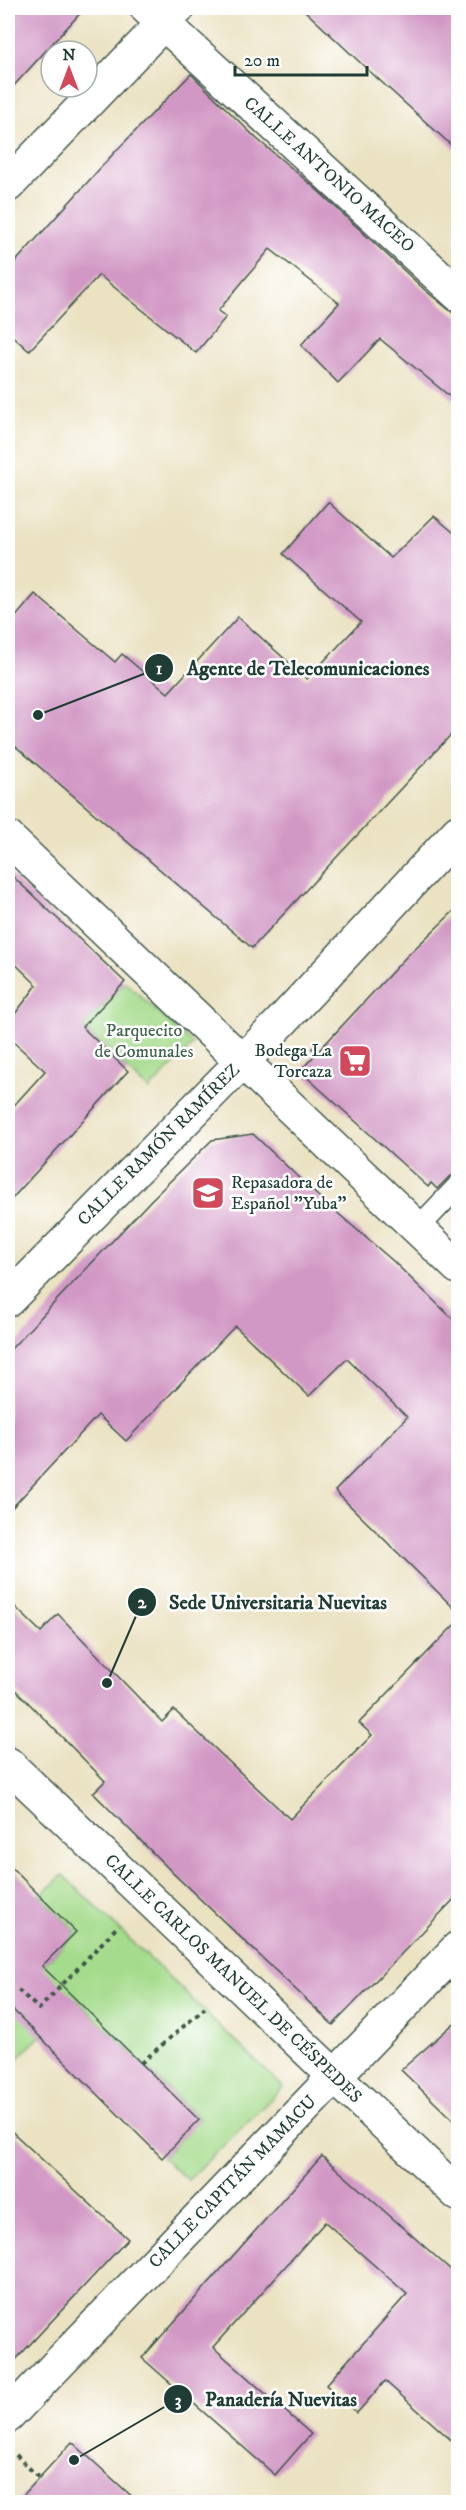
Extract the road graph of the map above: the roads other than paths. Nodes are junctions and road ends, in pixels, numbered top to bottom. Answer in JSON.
{"nodes":[{"id":1,"x":163,"y":13,"type":"edge"},
{"id":2,"x":8,"y":185,"type":"edge"},
{"id":3,"x":459,"y":294,"type":"edge"},
{"id":4,"x":459,"y":832,"type":"edge"},
{"id":5,"x":8,"y":838,"type":"edge"},
{"id":6,"x":241,"y":1062,"type":"junction"},
{"id":7,"x":459,"y":1186,"type":"edge"},
{"id":8,"x":418,"y":1228,"type":"junction"},
{"id":9,"x":459,"y":1267,"type":"edge"},
{"id":10,"x":8,"y":1300,"type":"edge"},
{"id":11,"x":8,"y":1764,"type":"edge"},
{"id":12,"x":459,"y":1948,"type":"edge"},
{"id":13,"x":335,"y":2077,"type":"junction"},
{"id":14,"x":459,"y":2194,"type":"edge"},
{"id":15,"x":8,"y":2416,"type":"edge"}],
"edges":[{"from":1,"to":2,"type":"street"},
{"from":1,"to":3,"type":"street","name":"CALLE ANTONIO MACEO"},
{"from":4,"to":6,"type":"street","name":"CALLE RAMÓN RAMÍREZ"},
{"from":5,"to":6,"type":"street"},
{"from":6,"to":8,"type":"street"},
{"from":6,"to":10,"type":"street","name":"CALLE RAMÓN RAMÍREZ"},
{"from":7,"to":8,"type":"lane"},
{"from":8,"to":9,"type":"street"},
{"from":11,"to":13,"type":"street","name":"CALLE CARLOS MANUEL DE CÉSPEDES"},
{"from":12,"to":13,"type":"street","name":"CALLE CAPITÁN MAMACU"},
{"from":13,"to":14,"type":"street","name":"CALLE CARLOS MANUEL DE CÉSPEDES"},
{"from":13,"to":15,"type":"street","name":"CALLE CAPITÁN MAMACU"}]}
